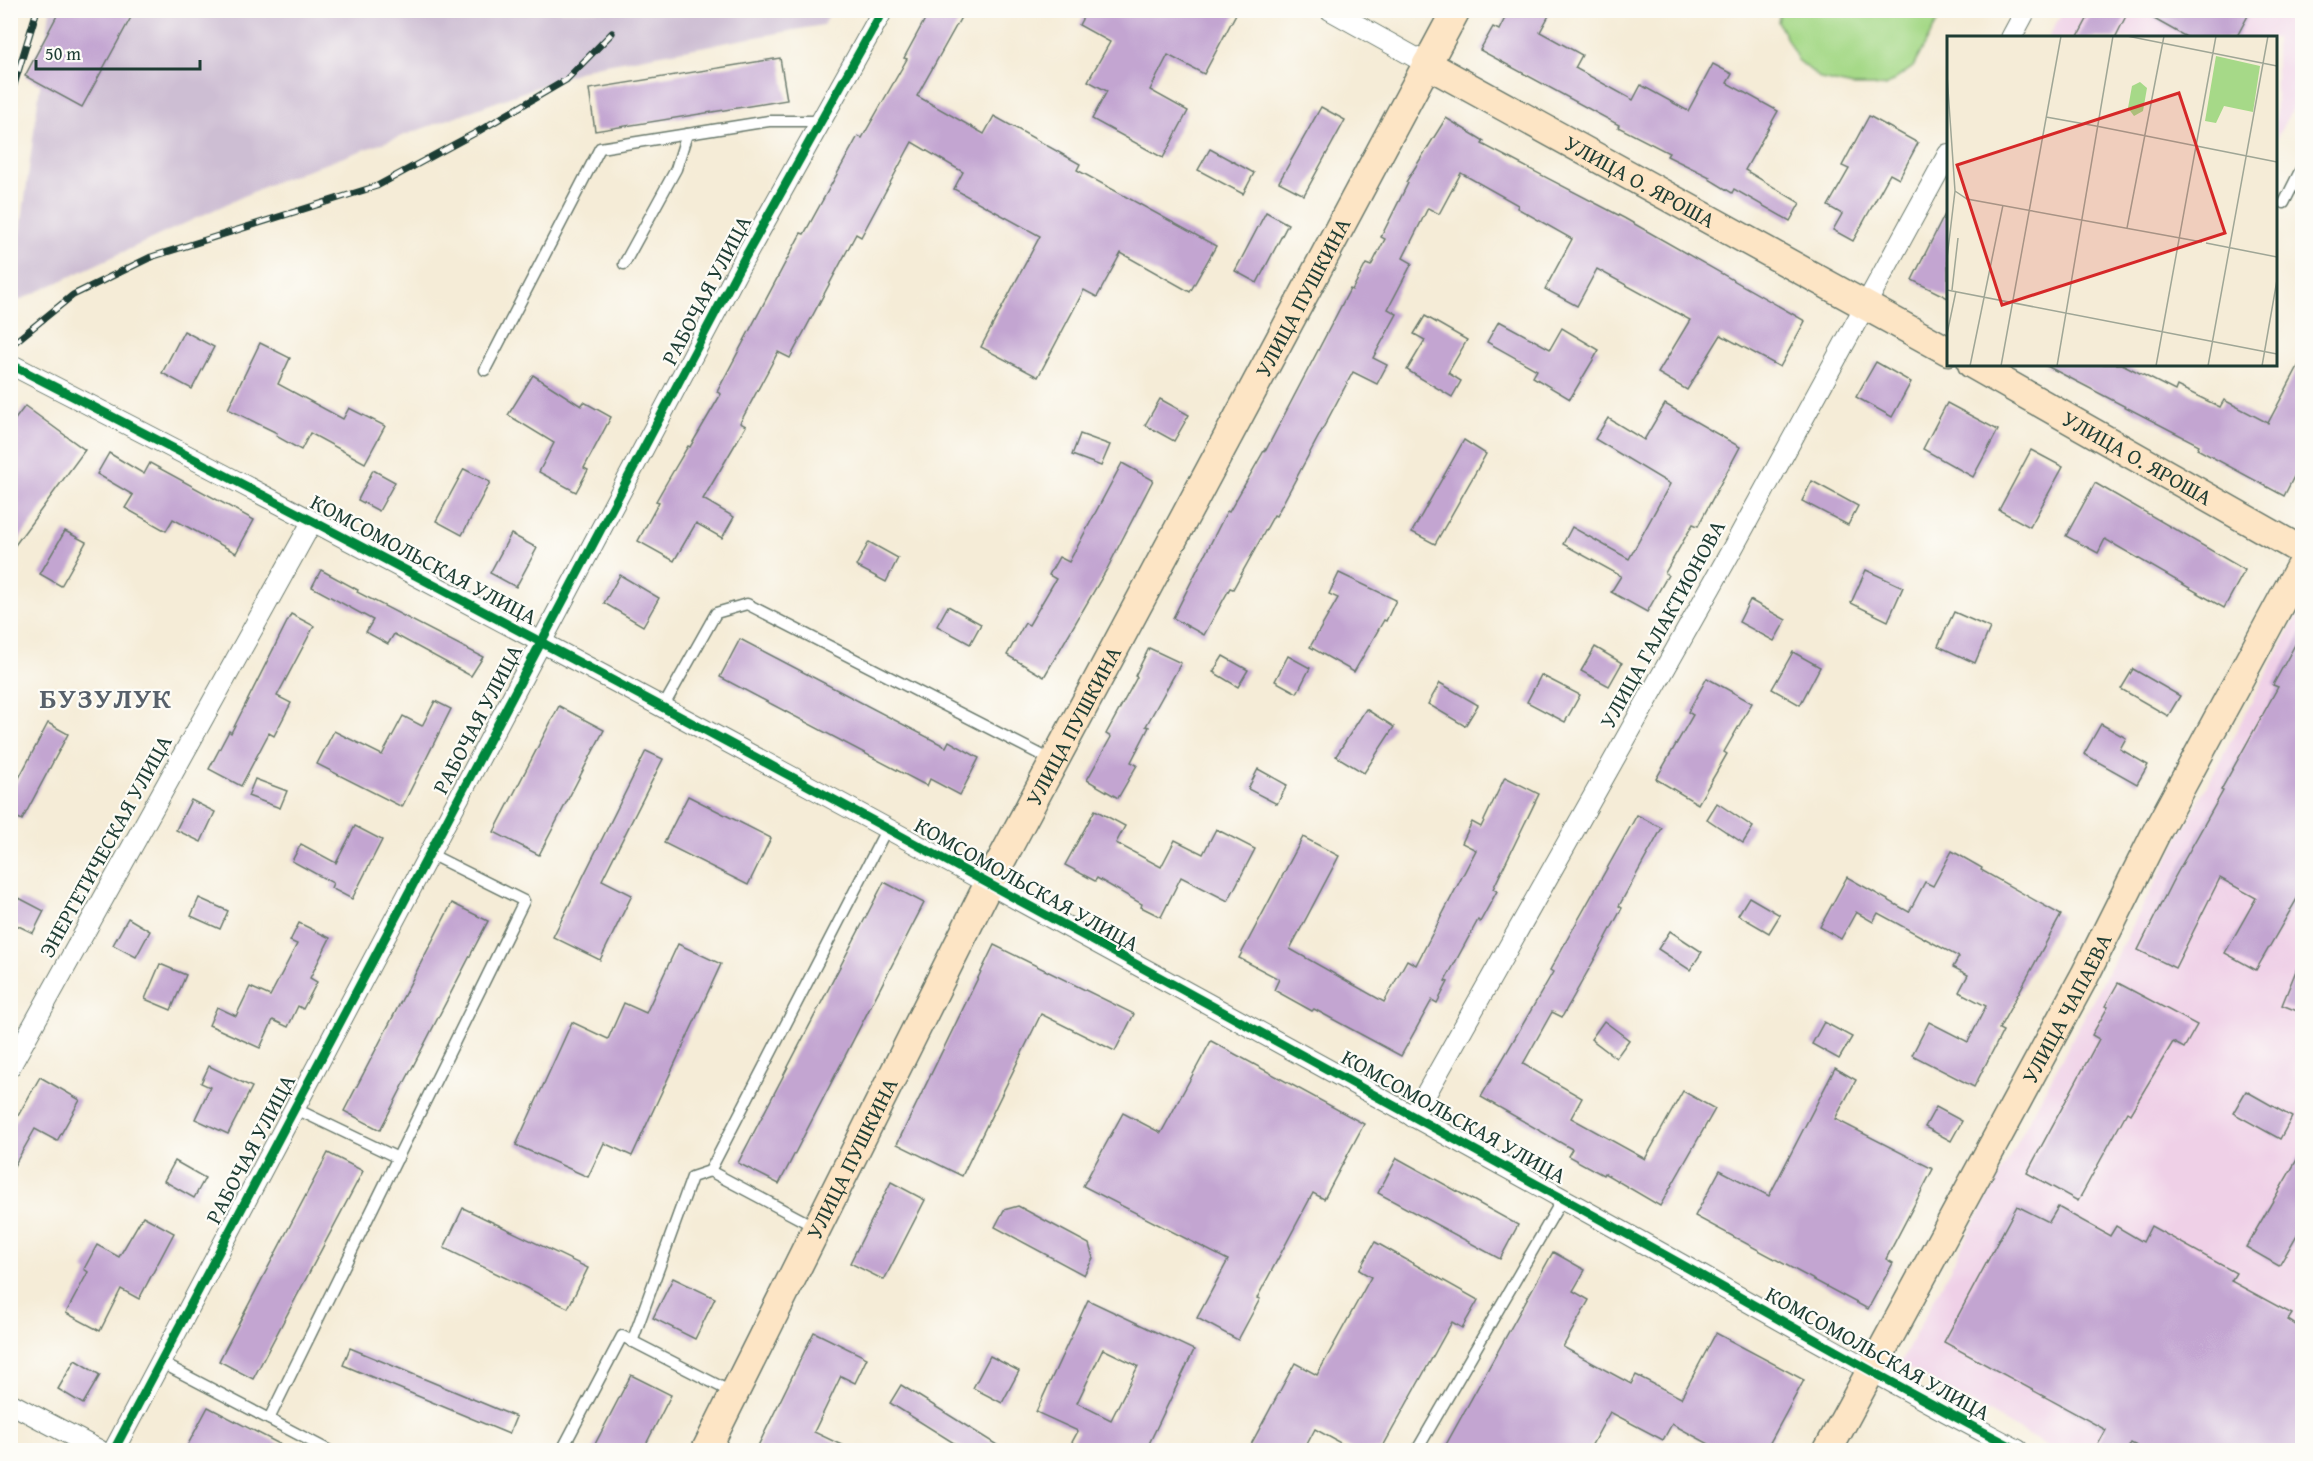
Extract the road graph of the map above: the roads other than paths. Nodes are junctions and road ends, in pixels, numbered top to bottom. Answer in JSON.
{"nodes":[{"id":1,"x":883,"y":10,"type":"edge"},
{"id":2,"x":1330,"y":10,"type":"edge"},
{"id":3,"x":1456,"y":10,"type":"edge"},
{"id":4,"x":2026,"y":10,"type":"edge"},
{"id":5,"x":2012,"y":36,"type":"edge"},
{"id":6,"x":1427,"y":64,"type":"junction"},
{"id":7,"x":822,"y":121,"type":"junction"},
{"id":8,"x":687,"y":134,"type":"junction"},
{"id":9,"x":1947,"y":155,"type":"edge"},
{"id":10,"x":2302,"y":167,"type":"edge"},
{"id":11,"x":2284,"y":203,"type":"dead end"},
{"id":12,"x":624,"y":264,"type":"dead end"},
{"id":13,"x":1866,"y":305,"type":"junction"},
{"id":14,"x":1947,"y":350,"type":"edge"},
{"id":15,"x":10,"y":364,"type":"edge"},
{"id":16,"x":1976,"y":366,"type":"edge"},
{"id":17,"x":485,"y":370,"type":"dead end"},
{"id":18,"x":312,"y":522,"type":"junction"},
{"id":19,"x":2302,"y":551,"type":"edge"},
{"id":20,"x":2302,"y":563,"type":"edge"},
{"id":21,"x":540,"y":642,"type":"junction"},
{"id":22,"x":662,"y":709,"type":"junction"},
{"id":23,"x":1054,"y":762,"type":"junction"},
{"id":24,"x":886,"y":830,"type":"junction"},
{"id":25,"x":428,"y":853,"type":"junction"},
{"id":26,"x":988,"y":885,"type":"junction"},
{"id":27,"x":10,"y":1067,"type":"edge"},
{"id":28,"x":294,"y":1108,"type":"junction"},
{"id":29,"x":1413,"y":1117,"type":"junction"},
{"id":30,"x":398,"y":1158,"type":"junction"},
{"id":31,"x":710,"y":1172,"type":"junction"},
{"id":32,"x":1563,"y":1198,"type":"junction"},
{"id":33,"x":817,"y":1228,"type":"junction"},
{"id":34,"x":632,"y":1342,"type":"junction"},
{"id":35,"x":160,"y":1362,"type":"junction"},
{"id":36,"x":1871,"y":1373,"type":"junction"},
{"id":37,"x":734,"y":1393,"type":"junction"},
{"id":38,"x":10,"y":1403,"type":"edge"},
{"id":39,"x":269,"y":1419,"type":"junction"},
{"id":40,"x":99,"y":1450,"type":"edge"},
{"id":41,"x":114,"y":1450,"type":"edge"},
{"id":42,"x":328,"y":1450,"type":"edge"},
{"id":43,"x":561,"y":1450,"type":"edge"},
{"id":44,"x":706,"y":1450,"type":"edge"},
{"id":45,"x":1418,"y":1450,"type":"edge"},
{"id":46,"x":1828,"y":1450,"type":"edge"},
{"id":47,"x":2018,"y":1450,"type":"edge"}],
"edges":[{"from":1,"to":7,"type":"street","name":"РАБОЧАЯ УЛИЦА"},
{"from":2,"to":6,"type":"street","name":"УЛИЦА О. ЯРОША"},
{"from":3,"to":6,"type":"main road","name":"УЛИЦА ПУШКИНА"},
{"from":4,"to":5,"type":"street"},
{"from":6,"to":13,"type":"main road","name":"УЛИЦА О. ЯРОША"},
{"from":6,"to":23,"type":"main road","name":"УЛИЦА ПУШКИНА"},
{"from":7,"to":8,"type":"lane"},
{"from":7,"to":21,"type":"street","name":"РАБОЧАЯ УЛИЦА"},
{"from":8,"to":12,"type":"lane"},
{"from":8,"to":17,"type":"lane"},
{"from":9,"to":13,"type":"street","name":"УЛИЦА ГАЛАКТИОНОВА"},
{"from":10,"to":11,"type":"lane"},
{"from":13,"to":14,"type":"main road","name":"УЛИЦА О. ЯРОША"},
{"from":13,"to":29,"type":"street","name":"УЛИЦА ГАЛАКТИОНОВА"},
{"from":15,"to":18,"type":"street","name":"КОМСОМОЛЬСКАЯ УЛИЦА"},
{"from":16,"to":19,"type":"main road","name":"УЛИЦА О. ЯРОША"},
{"from":18,"to":21,"type":"street","name":"КОМСОМОЛЬСКАЯ УЛИЦА"},
{"from":18,"to":27,"type":"street","name":"ЭНЕРГЕТИЧЕСКАЯ УЛИЦА"},
{"from":20,"to":36,"type":"main road","name":"УЛИЦА ЧАПАЕВА"},
{"from":21,"to":22,"type":"street","name":"КОМСОМОЛЬСКАЯ УЛИЦА"},
{"from":21,"to":25,"type":"street","name":"РАБОЧАЯ УЛИЦА"},
{"from":22,"to":23,"type":"lane"},
{"from":22,"to":24,"type":"street","name":"КОМСОМОЛЬСКАЯ УЛИЦА"},
{"from":23,"to":26,"type":"main road","name":"УЛИЦА ПУШКИНА"},
{"from":24,"to":26,"type":"street","name":"КОМСОМОЛЬСКАЯ УЛИЦА"},
{"from":24,"to":31,"type":"lane"},
{"from":25,"to":28,"type":"street","name":"РАБОЧАЯ УЛИЦА"},
{"from":25,"to":30,"type":"lane"},
{"from":26,"to":29,"type":"street","name":"КОМСОМОЛЬСКАЯ УЛИЦА"},
{"from":26,"to":33,"type":"main road","name":"УЛИЦА ПУШКИНА"},
{"from":28,"to":30,"type":"lane"},
{"from":28,"to":35,"type":"street","name":"РАБОЧАЯ УЛИЦА"},
{"from":29,"to":32,"type":"street","name":"КОМСОМОЛЬСКАЯ УЛИЦА"},
{"from":30,"to":39,"type":"lane"},
{"from":31,"to":33,"type":"lane"},
{"from":31,"to":34,"type":"lane"},
{"from":32,"to":36,"type":"street","name":"КОМСОМОЛЬСКАЯ УЛИЦА"},
{"from":32,"to":45,"type":"lane"},
{"from":33,"to":37,"type":"main road","name":"УЛИЦА ПУШКИНА"},
{"from":34,"to":37,"type":"lane"},
{"from":34,"to":43,"type":"lane"},
{"from":35,"to":39,"type":"lane"},
{"from":35,"to":41,"type":"street","name":"РАБОЧАЯ УЛИЦА"},
{"from":36,"to":46,"type":"main road","name":"УЛИЦА ЧАПАЕВА"},
{"from":36,"to":47,"type":"street","name":"КОМСОМОЛЬСКАЯ УЛИЦА"},
{"from":37,"to":44,"type":"main road","name":"УЛИЦА ПУШКИНА"},
{"from":38,"to":40,"type":"street"},
{"from":39,"to":42,"type":"lane"}]}
